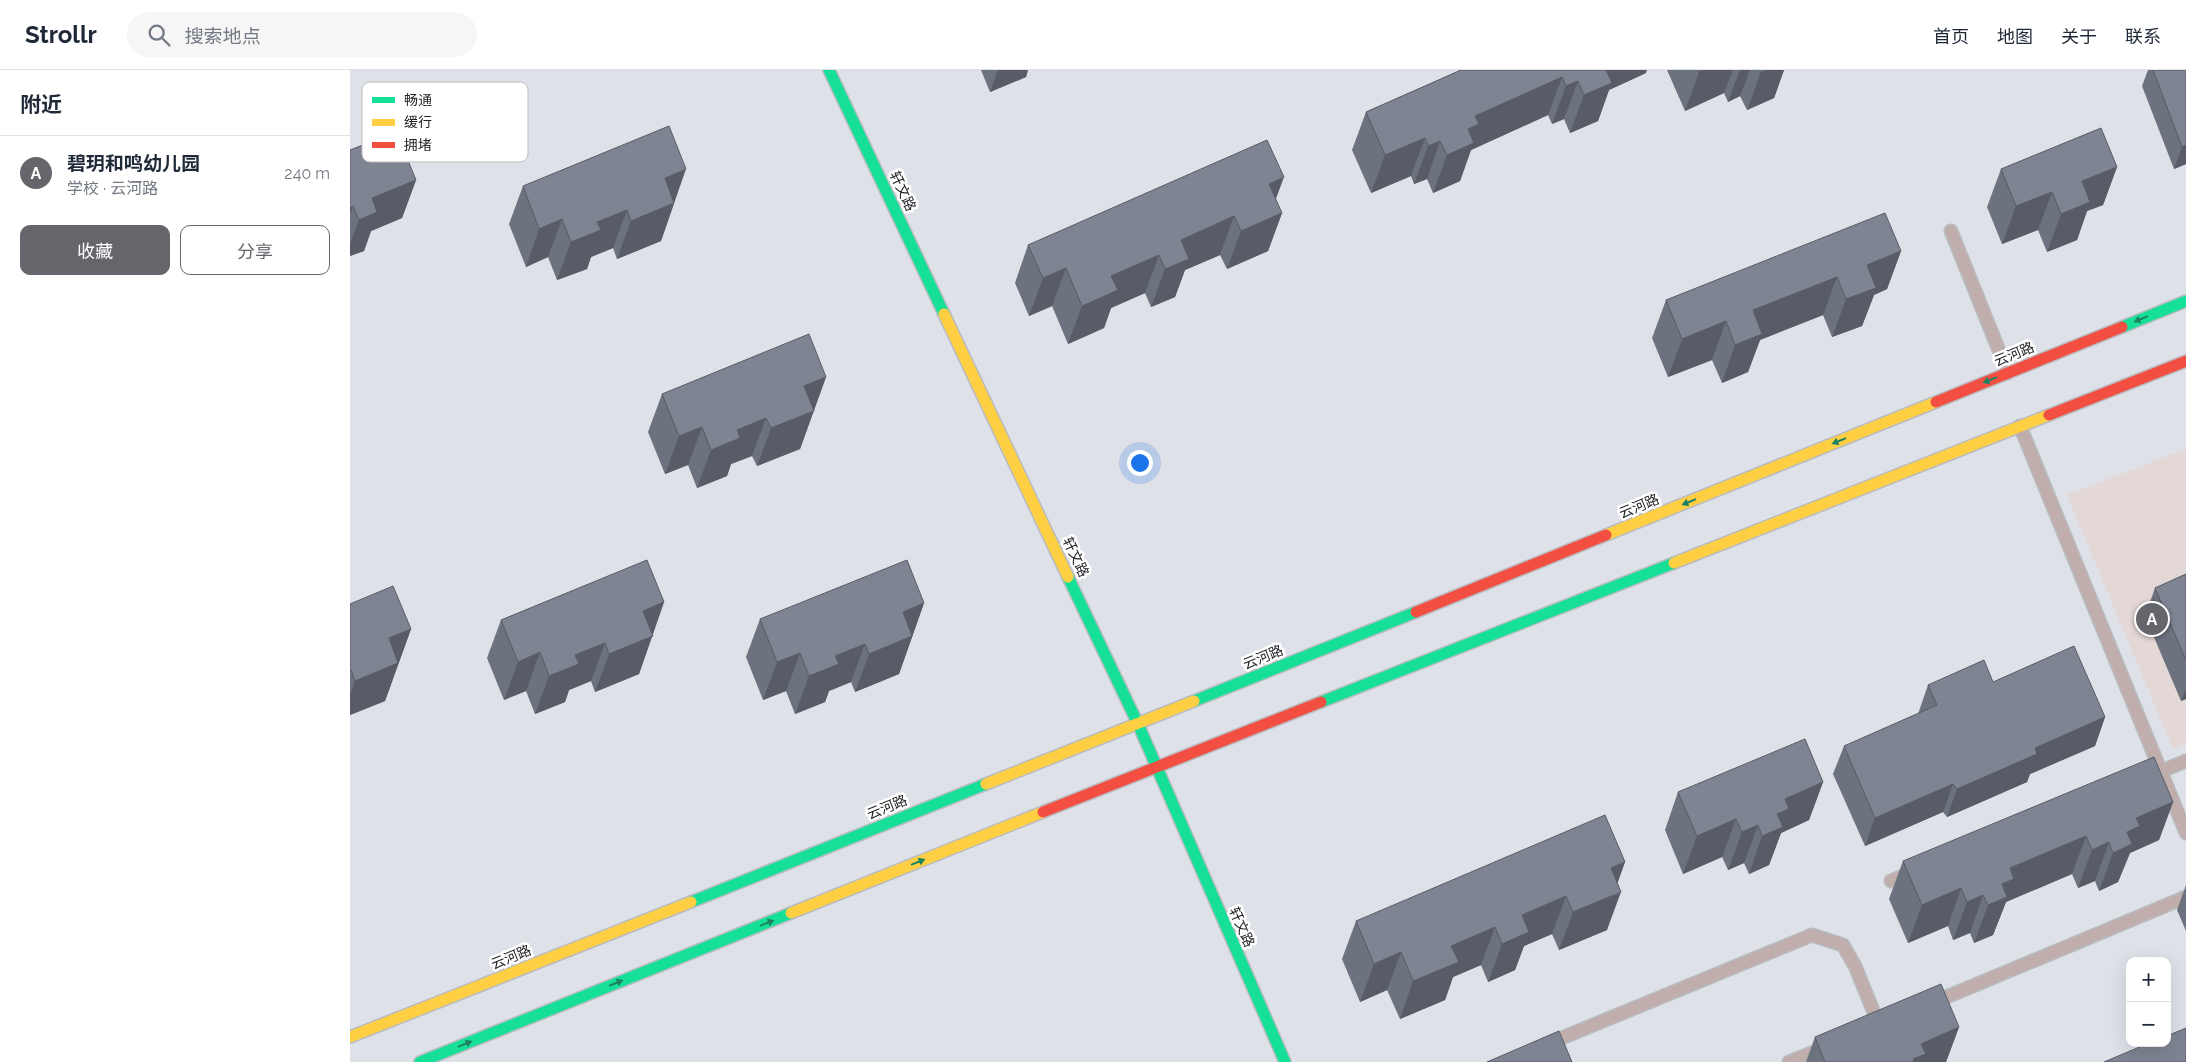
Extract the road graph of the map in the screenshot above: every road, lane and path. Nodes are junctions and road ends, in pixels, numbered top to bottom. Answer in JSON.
{"nodes":[{"id":1,"x":829,"y":70,"type":"edge"},
{"id":2,"x":1951,"y":231,"type":"dead end"},
{"id":3,"x":2186,"y":301,"type":"edge"},
{"id":4,"x":2186,"y":361,"type":"edge"},
{"id":5,"x":2008,"y":373,"type":"junction"},
{"id":6,"x":2020,"y":426,"type":"junction"},
{"id":7,"x":1138,"y":724,"type":"junction"},
{"id":8,"x":2186,"y":761,"type":"edge"},
{"id":9,"x":1156,"y":766,"type":"junction"},
{"id":10,"x":2161,"y":771,"type":"junction"},
{"id":11,"x":2143,"y":779,"type":"edge"},
{"id":12,"x":2186,"y":833,"type":"edge"},
{"id":13,"x":1927,"y":866,"type":"edge"},
{"id":14,"x":1891,"y":881,"type":"dead end"},
{"id":15,"x":2186,"y":897,"type":"edge"},
{"id":16,"x":1924,"y":1006,"type":"edge"},
{"id":17,"x":1879,"y":1025,"type":"edge"},
{"id":18,"x":350,"y":1037,"type":"edge"},
{"id":19,"x":1834,"y":1043,"type":"edge"},
{"id":20,"x":1531,"y":1051,"type":"edge"},
{"id":21,"x":420,"y":1062,"type":"edge"},
{"id":22,"x":1285,"y":1062,"type":"edge"},
{"id":23,"x":1789,"y":1062,"type":"edge"}],
"edges":[{"from":1,"to":7,"type":"street","name":"轩文路"},
{"from":2,"to":5,"type":"lane"},
{"from":3,"to":5,"type":"street","name":"云河路","one_way":true},
{"from":4,"to":6,"type":"street"},
{"from":5,"to":7,"type":"street","name":"云河路","one_way":true},
{"from":6,"to":9,"type":"street"},
{"from":6,"to":10,"type":"lane"},
{"from":7,"to":9,"type":"street","name":"轩文路"},
{"from":7,"to":18,"type":"street","name":"云河路"},
{"from":8,"to":10,"type":"lane"},
{"from":21,"to":9,"type":"street","one_way":true},
{"from":9,"to":22,"type":"street","name":"轩文路"},
{"from":10,"to":11,"type":"lane"},
{"from":10,"to":12,"type":"lane"},
{"from":13,"to":14,"type":"lane"},
{"from":15,"to":16,"type":"lane"},
{"from":17,"to":20,"type":"lane"},
{"from":19,"to":23,"type":"lane"}]}
